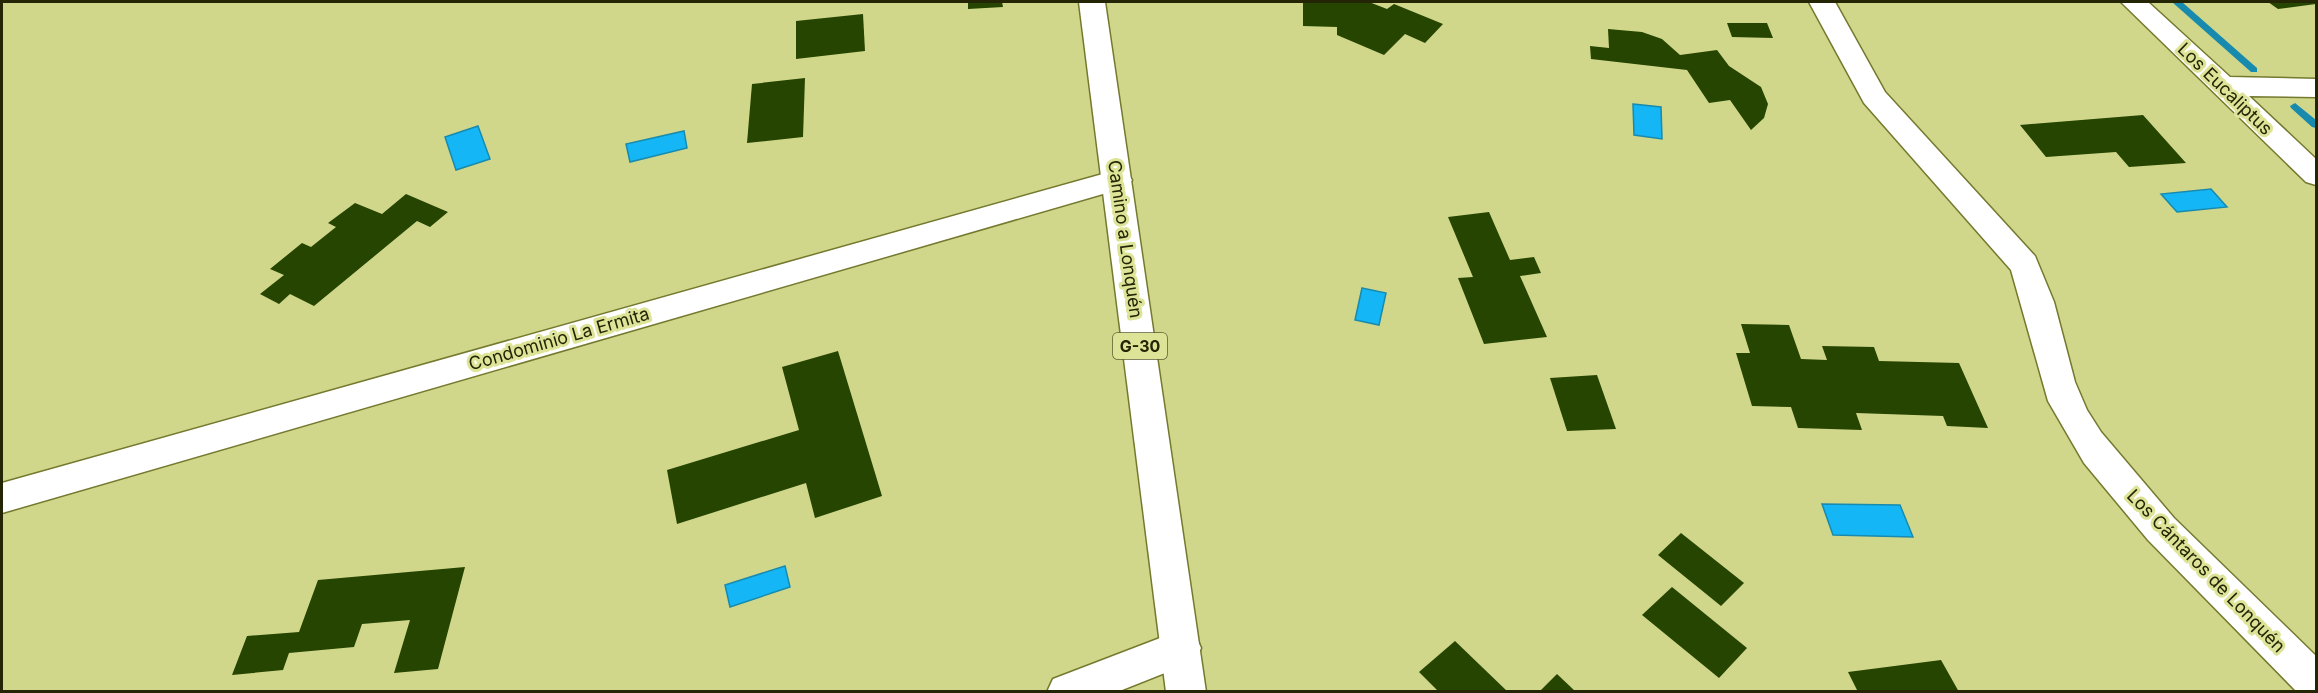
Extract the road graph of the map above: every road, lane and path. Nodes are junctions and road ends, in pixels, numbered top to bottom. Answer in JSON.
{"nodes":[{"id":1,"x":1092,"y":2,"type":"edge"},
{"id":2,"x":1822,"y":2,"type":"edge"},
{"id":3,"x":2134,"y":2,"type":"edge"},
{"id":4,"x":2221,"y":86,"type":"junction"},
{"id":5,"x":2316,"y":88,"type":"edge"},
{"id":6,"x":2316,"y":175,"type":"edge"},
{"id":7,"x":1117,"y":180,"type":"junction"},
{"id":8,"x":2,"y":498,"type":"edge"},
{"id":9,"x":1181,"y":648,"type":"junction"},
{"id":10,"x":2316,"y":683,"type":"edge"},
{"id":11,"x":1067,"y":692,"type":"edge"},
{"id":12,"x":1186,"y":692,"type":"edge"}],
"edges":[{"from":1,"to":7,"type":"street","name":"Camino a Lonquén","number":"G-30"},
{"from":2,"to":10,"type":"street","name":"Los Cántaros de Lonquén"},
{"from":3,"to":4,"type":"street","name":"Los Eucaliptus"},
{"from":4,"to":5,"type":"street"},
{"from":4,"to":6,"type":"street","name":"Los Eucaliptus"},
{"from":7,"to":8,"type":"street","name":"Condominio La Ermita"},
{"from":7,"to":9,"type":"street","name":"Camino a Lonquén","number":"G-30"},
{"from":9,"to":11,"type":"street"},
{"from":9,"to":12,"type":"street","name":"Camino a Lonquén","number":"G-30"}]}
